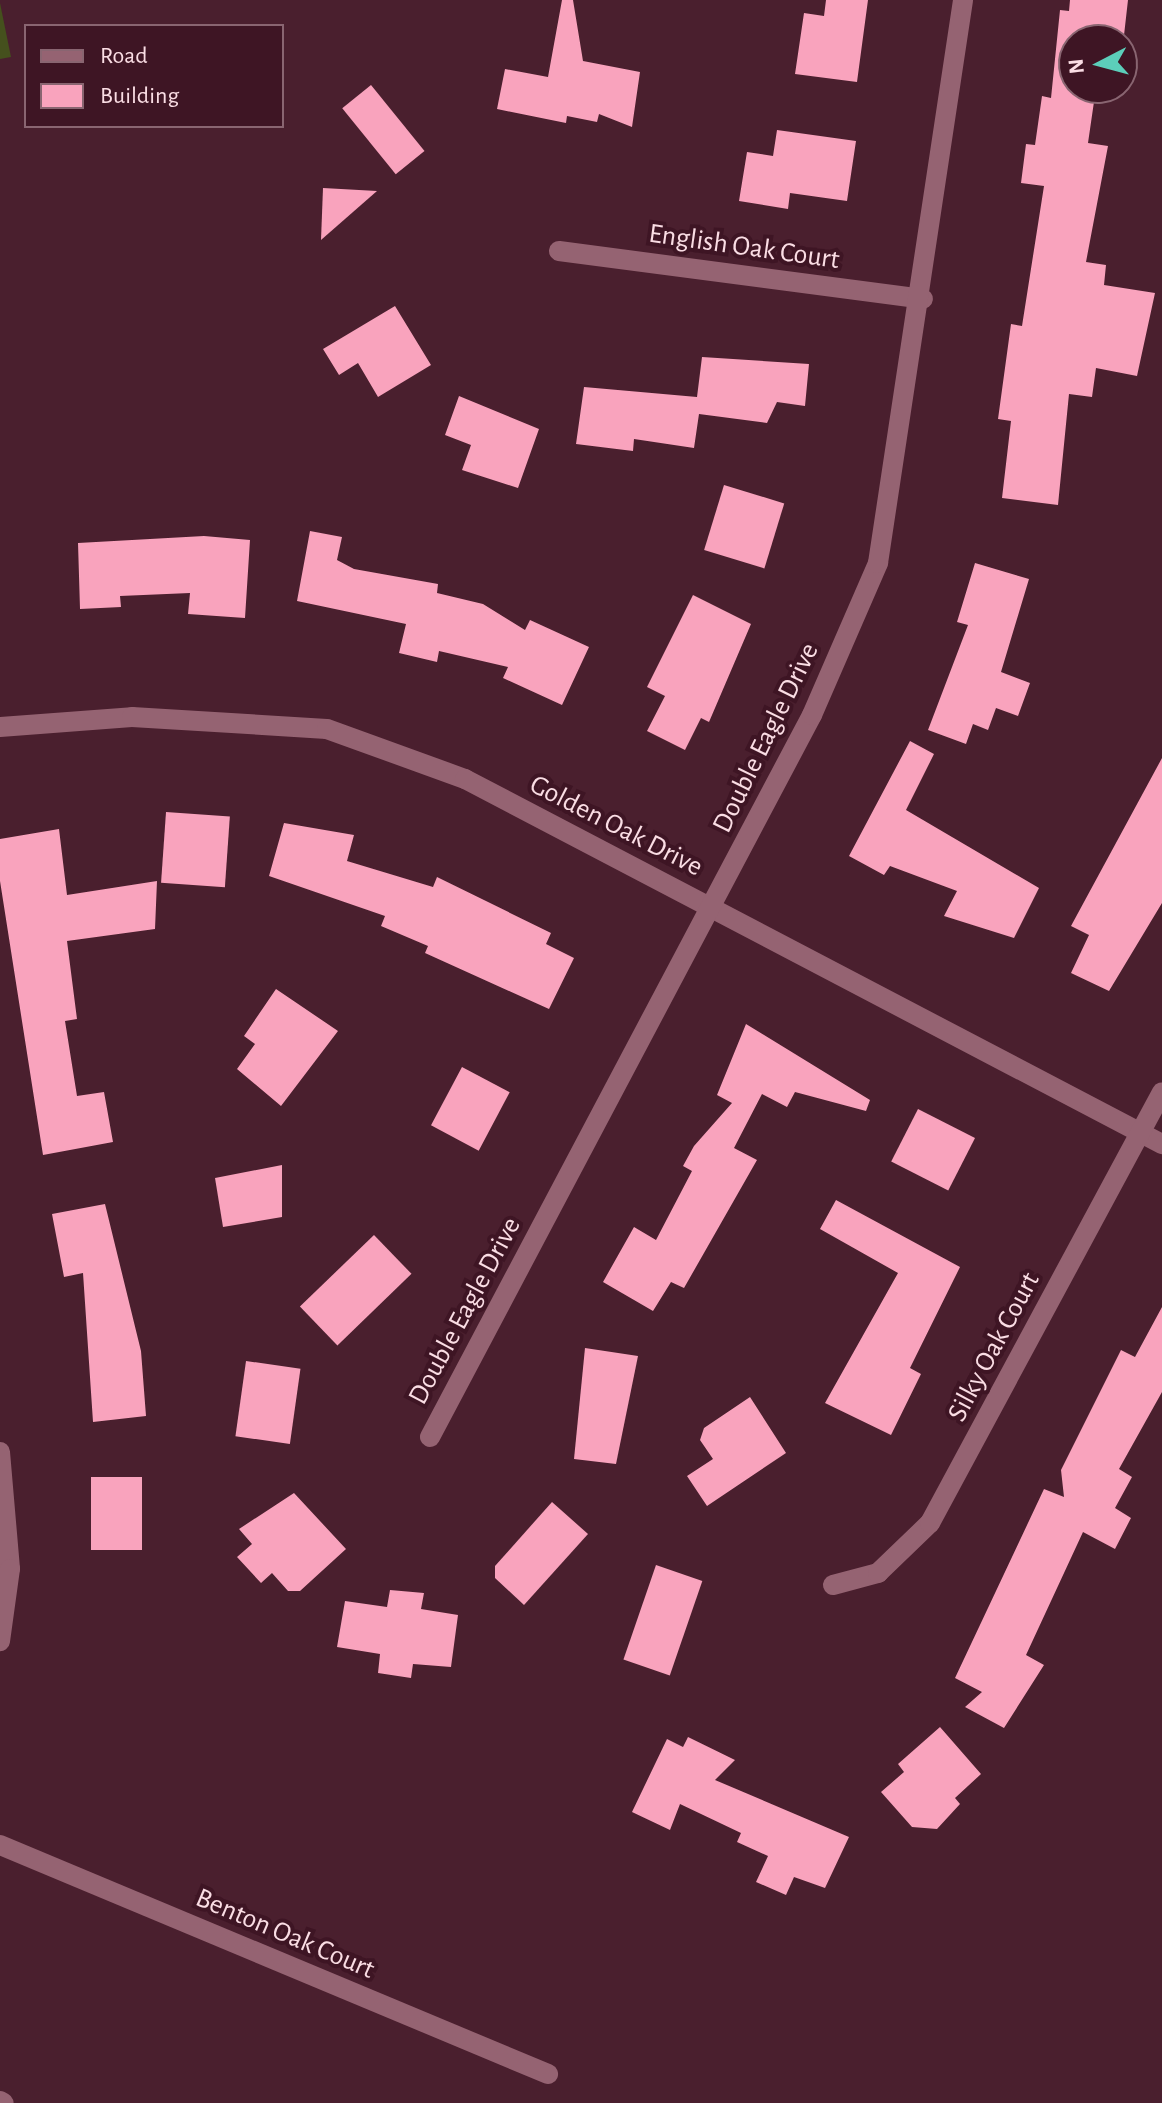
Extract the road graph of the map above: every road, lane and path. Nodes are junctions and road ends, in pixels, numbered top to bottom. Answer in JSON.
{"nodes":[{"id":1,"x":963,"y":0,"type":"edge"},
{"id":2,"x":559,"y":251,"type":"dead end"},
{"id":3,"x":923,"y":299,"type":"junction"},
{"id":4,"x":0,"y":727,"type":"edge"},
{"id":5,"x":712,"y":906,"type":"junction"},
{"id":6,"x":1162,"y":1093,"type":"edge"},
{"id":7,"x":1142,"y":1133,"type":"junction"},
{"id":8,"x":1162,"y":1144,"type":"edge"},
{"id":9,"x":430,"y":1437,"type":"dead end"},
{"id":10,"x":0,"y":1452,"type":"edge"},
{"id":11,"x":833,"y":1585,"type":"dead end"},
{"id":12,"x":0,"y":1641,"type":"edge"},
{"id":13,"x":0,"y":1845,"type":"edge"},
{"id":14,"x":548,"y":2074,"type":"dead end"}],
"edges":[{"from":1,"to":3,"type":"street","name":"Double Eagle Drive"},
{"from":2,"to":3,"type":"street","name":"English Oak Court"},
{"from":3,"to":5,"type":"street","name":"Double Eagle Drive"},
{"from":4,"to":5,"type":"street","name":"Golden Oak Drive"},
{"from":5,"to":7,"type":"street","name":"Golden Oak Drive"},
{"from":5,"to":9,"type":"street","name":"Double Eagle Drive"},
{"from":6,"to":7,"type":"street","name":"Silky Oak Court"},
{"from":7,"to":8,"type":"street","name":"Golden Oak Drive"},
{"from":7,"to":11,"type":"street","name":"Silky Oak Court"},
{"from":10,"to":12,"type":"street"},
{"from":13,"to":14,"type":"street","name":"Benton Oak Court"}]}
